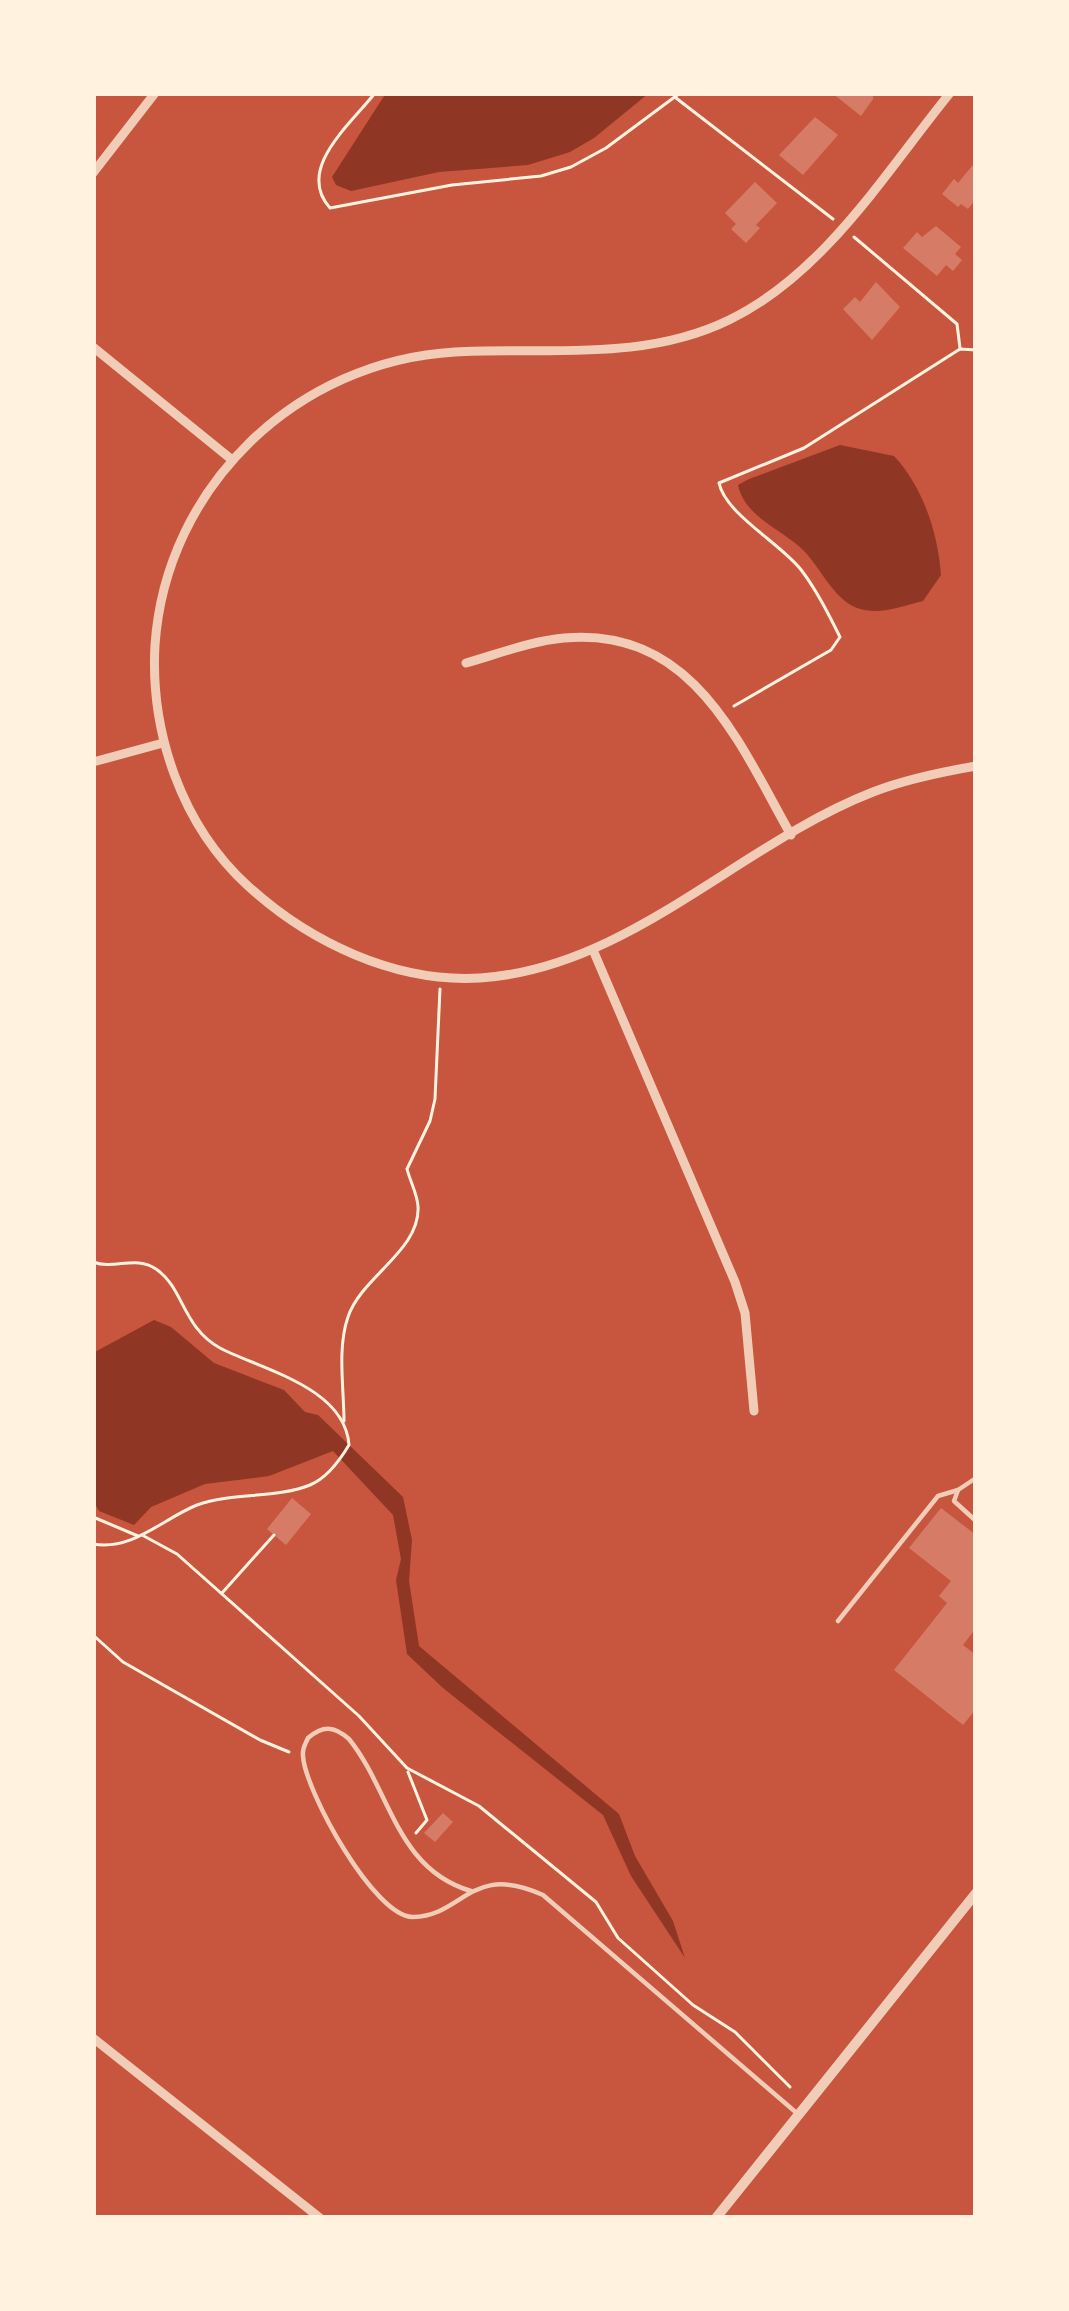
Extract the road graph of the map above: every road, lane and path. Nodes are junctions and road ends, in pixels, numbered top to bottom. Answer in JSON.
{"nodes":[{"id":1,"x":155,"y":93,"type":"edge"},
{"id":2,"x":376,"y":93,"type":"edge"},
{"id":3,"x":950,"y":93,"type":"edge"},
{"id":4,"x":678,"y":95,"type":"edge"},
{"id":5,"x":93,"y":173,"type":"edge"},
{"id":6,"x":842,"y":226,"type":"junction"},
{"id":7,"x":93,"y":347,"type":"edge"},
{"id":8,"x":960,"y":350,"type":"junction"},
{"id":9,"x":976,"y":350,"type":"edge"},
{"id":10,"x":231,"y":459,"type":"junction"},
{"id":11,"x":466,"y":663,"type":"dead end"},
{"id":12,"x":722,"y":713,"type":"junction"},
{"id":13,"x":163,"y":743,"type":"junction"},
{"id":14,"x":93,"y":762,"type":"edge"},
{"id":15,"x":976,"y":766,"type":"edge"},
{"id":16,"x":791,"y":835,"type":"junction"},
{"id":17,"x":593,"y":950,"type":"junction"},
{"id":18,"x":441,"y":976,"type":"junction"},
{"id":19,"x":93,"y":1262,"type":"edge"},
{"id":20,"x":754,"y":1411,"type":"dead end"},
{"id":21,"x":344,"y":1423,"type":"junction"},
{"id":22,"x":976,"y":1478,"type":"edge"},
{"id":23,"x":958,"y":1490,"type":"junction"},
{"id":24,"x":93,"y":1517,"type":"edge"},
{"id":25,"x":976,"y":1521,"type":"edge"},
{"id":26,"x":274,"y":1535,"type":"dead end"},
{"id":27,"x":141,"y":1536,"type":"junction"},
{"id":28,"x":93,"y":1544,"type":"edge"},
{"id":29,"x":221,"y":1594,"type":"junction"},
{"id":30,"x":838,"y":1621,"type":"dead end"},
{"id":31,"x":93,"y":1635,"type":"edge"},
{"id":32,"x":302,"y":1756,"type":"junction"},
{"id":33,"x":406,"y":1768,"type":"junction"},
{"id":34,"x":407,"y":1844,"type":"junction"},
{"id":35,"x":471,"y":1891,"type":"junction"},
{"id":36,"x":976,"y":1893,"type":"edge"},
{"id":37,"x":93,"y":2038,"type":"edge"},
{"id":38,"x":790,"y":2087,"type":"dead end"},
{"id":39,"x":799,"y":2115,"type":"junction"},
{"id":40,"x":320,"y":2218,"type":"edge"},
{"id":41,"x":716,"y":2218,"type":"edge"}],
"edges":[{"from":1,"to":5,"type":"street"},
{"from":2,"to":4,"type":"path"},
{"from":3,"to":6,"type":"street"},
{"from":4,"to":6,"type":"path"},
{"from":6,"to":8,"type":"path"},
{"from":6,"to":10,"type":"street"},
{"from":7,"to":10,"type":"street"},
{"from":8,"to":9,"type":"path"},
{"from":8,"to":12,"type":"path"},
{"from":10,"to":13,"type":"street"},
{"from":11,"to":12,"type":"street"},
{"from":12,"to":16,"type":"street"},
{"from":13,"to":14,"type":"street"},
{"from":13,"to":18,"type":"street"},
{"from":15,"to":16,"type":"street"},
{"from":16,"to":17,"type":"street"},
{"from":17,"to":18,"type":"street"},
{"from":17,"to":20,"type":"street"},
{"from":18,"to":21,"type":"path"},
{"from":19,"to":21,"type":"path"},
{"from":21,"to":27,"type":"path"},
{"from":22,"to":23,"type":"lane"},
{"from":23,"to":25,"type":"lane"},
{"from":23,"to":30,"type":"lane"},
{"from":24,"to":27,"type":"path"},
{"from":26,"to":29,"type":"path"},
{"from":27,"to":28,"type":"path"},
{"from":27,"to":29,"type":"path"},
{"from":29,"to":33,"type":"path"},
{"from":31,"to":32,"type":"path"},
{"from":32,"to":34,"type":"lane"},
{"from":32,"to":35,"type":"lane"},
{"from":33,"to":34,"type":"path"},
{"from":33,"to":38,"type":"path"},
{"from":34,"to":35,"type":"lane"},
{"from":35,"to":39,"type":"lane"},
{"from":36,"to":39,"type":"street"},
{"from":37,"to":40,"type":"street"},
{"from":39,"to":41,"type":"street"}]}
